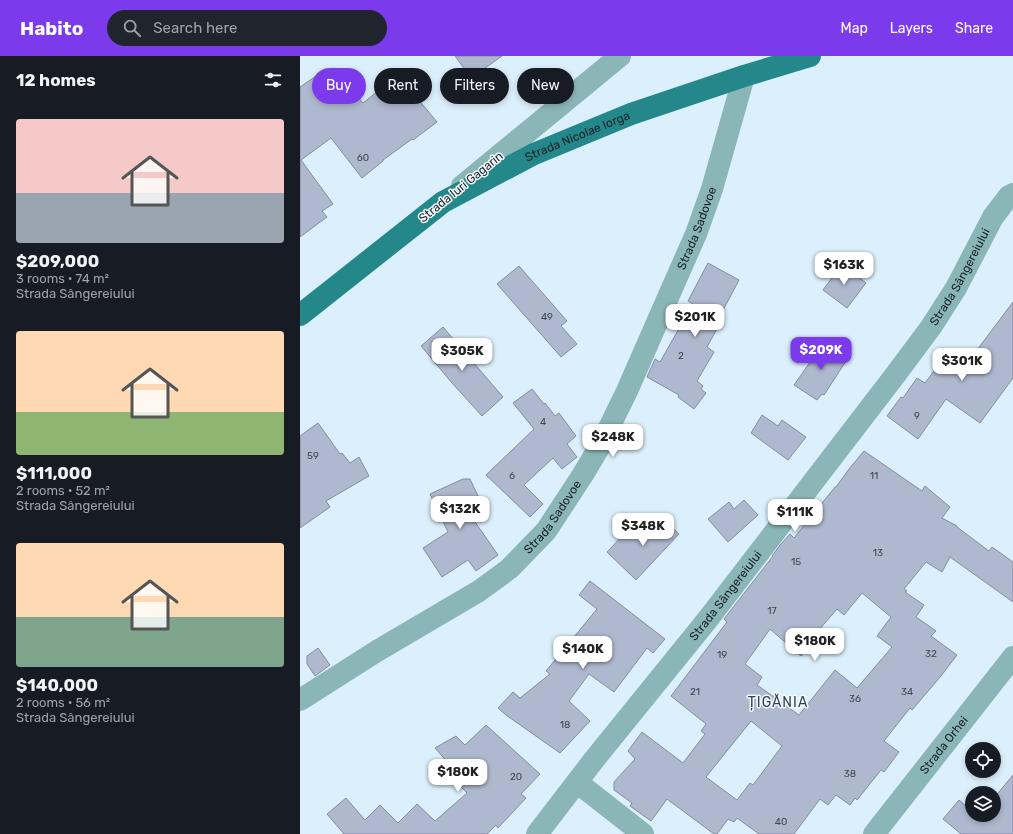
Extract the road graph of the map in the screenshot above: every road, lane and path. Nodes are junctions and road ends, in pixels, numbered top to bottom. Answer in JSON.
{"nodes":[{"id":1,"x":620,"y":56,"type":"edge"},
{"id":2,"x":810,"y":56,"type":"edge"},
{"id":3,"x":744,"y":76,"type":"junction"},
{"id":4,"x":1013,"y":194,"type":"edge"},
{"id":5,"x":443,"y":202,"type":"junction"},
{"id":6,"x":300,"y":315,"type":"edge"},
{"id":7,"x":1013,"y":657,"type":"edge"},
{"id":8,"x":300,"y":700,"type":"edge"},
{"id":9,"x":578,"y":783,"type":"junction"},
{"id":10,"x":537,"y":834,"type":"edge"},
{"id":11,"x":643,"y":834,"type":"edge"},
{"id":12,"x":874,"y":834,"type":"edge"}],
"edges":[{"from":1,"to":5,"type":"street","name":"Strada Iuri Gagarin"},
{"from":2,"to":3,"type":"main road","name":"Strada Nicolae Iorga"},
{"from":3,"to":5,"type":"main road","name":"Strada Nicolae Iorga"},
{"from":3,"to":8,"type":"street","name":"Strada Sadovoe"},
{"from":4,"to":9,"type":"street","name":"Strada Sângereiului"},
{"from":5,"to":6,"type":"main road","name":"Strada Iuri Gagarin"},
{"from":7,"to":12,"type":"street","name":"Strada Orhei"},
{"from":9,"to":10,"type":"street","name":"Strada Sângereiului"},
{"from":9,"to":11,"type":"street"}]}
